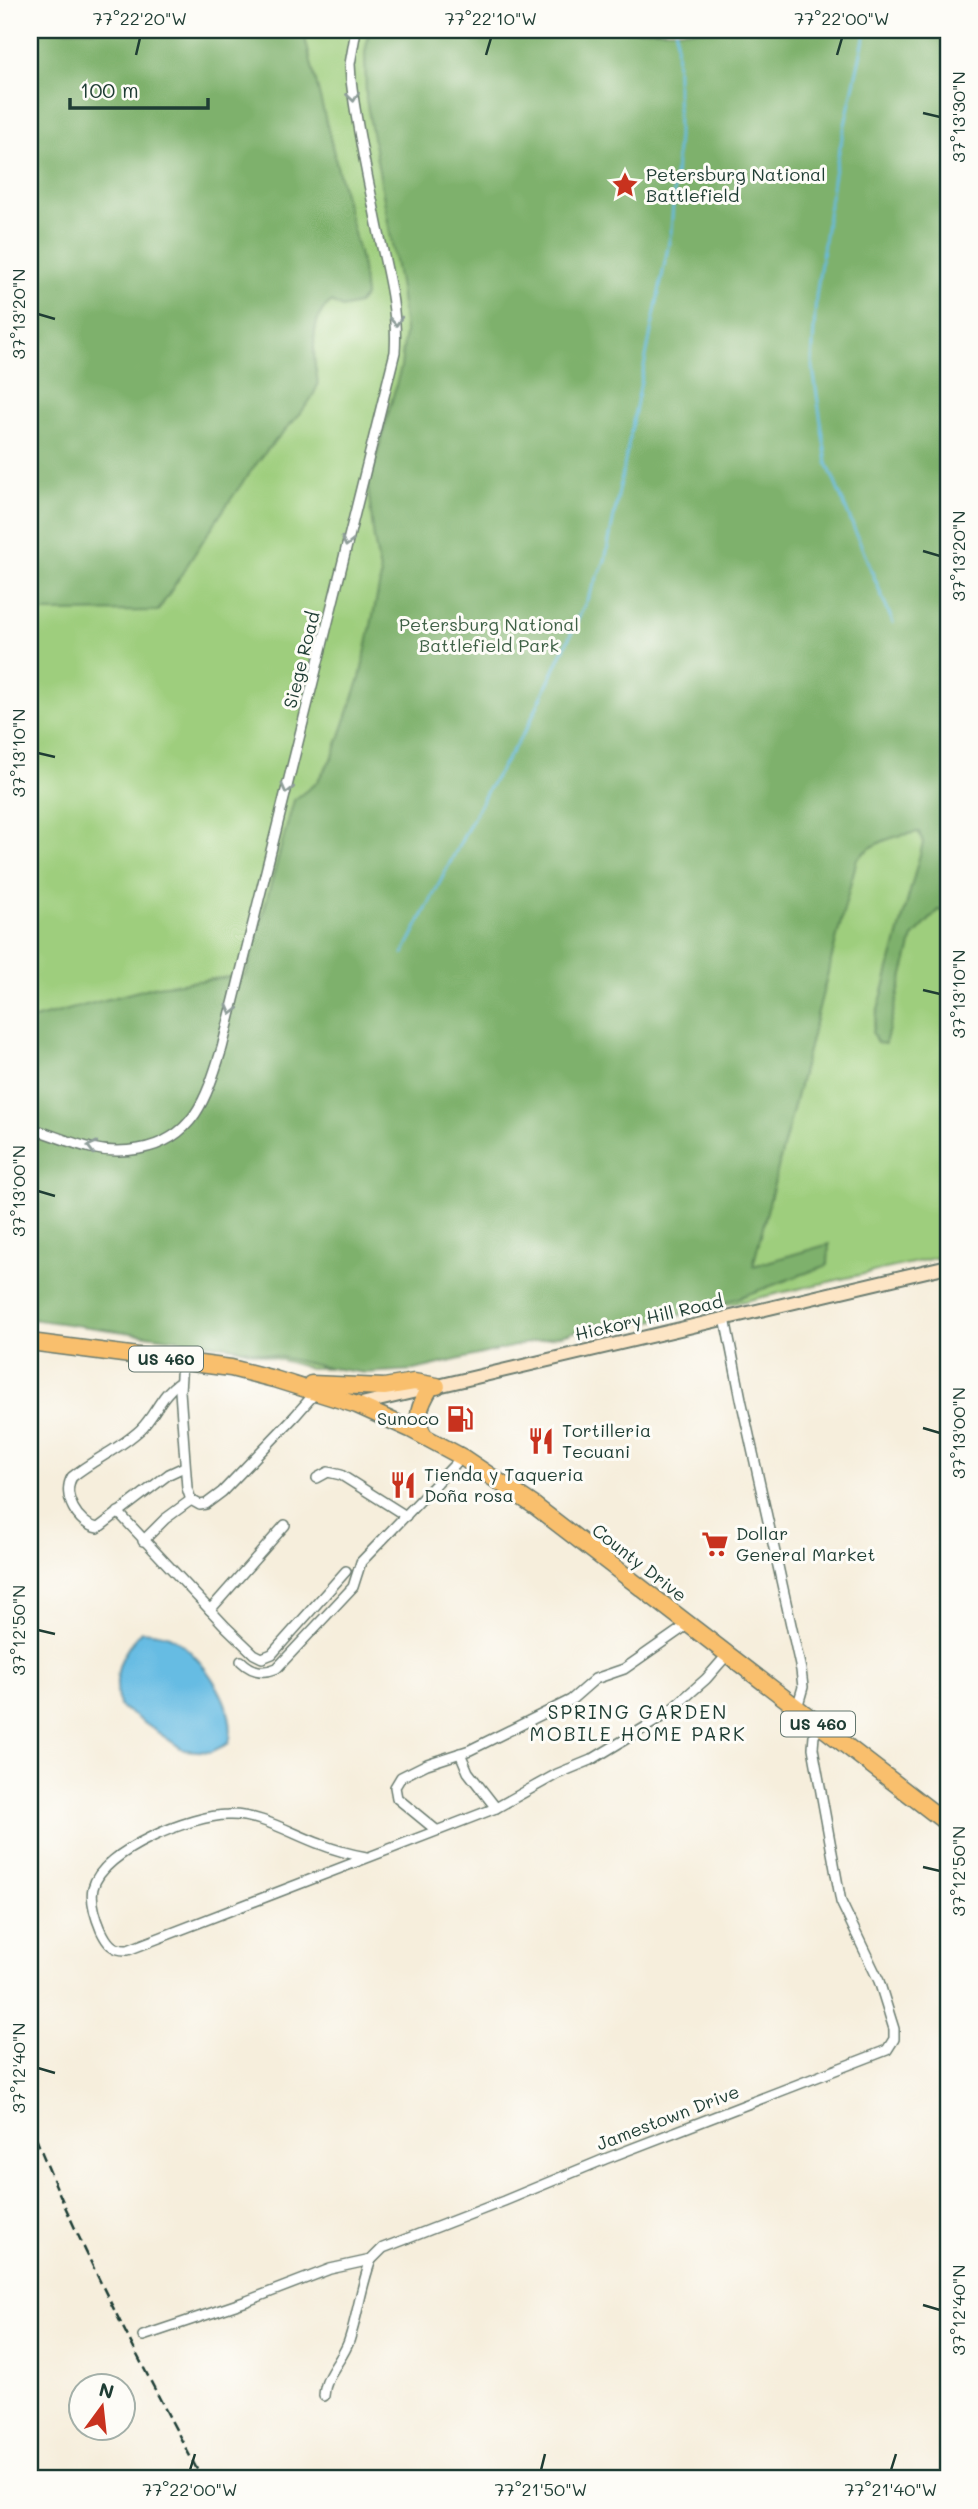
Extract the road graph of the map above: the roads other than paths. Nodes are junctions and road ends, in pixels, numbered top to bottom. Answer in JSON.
{"nodes":[{"id":1,"x":356,"y":30,"type":"edge"},
{"id":2,"x":30,"y":1128,"type":"edge"},
{"id":3,"x":948,"y":1266,"type":"edge"},
{"id":4,"x":725,"y":1318,"type":"junction"},
{"id":5,"x":30,"y":1342,"type":"edge"},
{"id":6,"x":182,"y":1361,"type":"junction"},
{"id":7,"x":180,"y":1382,"type":"junction"},
{"id":8,"x":289,"y":1384,"type":"junction"},
{"id":9,"x":433,"y":1387,"type":"junction"},
{"id":10,"x":316,"y":1392,"type":"junction"},
{"id":11,"x":357,"y":1405,"type":"junction"},
{"id":12,"x":424,"y":1436,"type":"junction"},
{"id":13,"x":462,"y":1457,"type":"junction"},
{"id":14,"x":184,"y":1467,"type":"junction"},
{"id":15,"x":317,"y":1478,"type":"dead end"},
{"id":16,"x":191,"y":1500,"type":"junction"},
{"id":17,"x":118,"y":1513,"type":"junction"},
{"id":18,"x":406,"y":1517,"type":"junction"},
{"id":19,"x":285,"y":1525,"type":"dead end"},
{"id":20,"x":143,"y":1541,"type":"junction"},
{"id":21,"x":346,"y":1571,"type":"dead end"},
{"id":22,"x":210,"y":1610,"type":"junction"},
{"id":23,"x":687,"y":1625,"type":"junction"},
{"id":24,"x":727,"y":1655,"type":"junction"},
{"id":25,"x":242,"y":1661,"type":"dead end"},
{"id":26,"x":797,"y":1709,"type":"junction"},
{"id":27,"x":820,"y":1726,"type":"junction"},
{"id":28,"x":460,"y":1753,"type":"junction"},
{"id":29,"x":496,"y":1808,"type":"junction"},
{"id":30,"x":948,"y":1824,"type":"edge"},
{"id":31,"x":436,"y":1830,"type":"junction"},
{"id":32,"x":366,"y":1857,"type":"junction"},
{"id":33,"x":371,"y":2260,"type":"junction"},
{"id":34,"x":143,"y":2336,"type":"dead end"},
{"id":35,"x":324,"y":2396,"type":"dead end"}],
"edges":[{"from":1,"to":2,"type":"street","name":"Siege Road","one_way":true},
{"from":3,"to":4,"type":"street","name":"Hickory Hill Road"},
{"from":4,"to":9,"type":"street","name":"Hickory Hill Road"},
{"from":4,"to":26,"type":"street"},
{"from":5,"to":6,"type":"highway","name":"County Drive","number":"US 460"},
{"from":6,"to":7,"type":"street"},
{"from":6,"to":8,"type":"highway","name":"County Drive","number":"US 460"},
{"from":7,"to":14,"type":"street"},
{"from":7,"to":17,"type":"street"},
{"from":8,"to":9,"type":"highway"},
{"from":8,"to":10,"type":"highway","name":"County Drive","number":"US 460"},
{"from":9,"to":11,"type":"street","name":"Hickory Hill Road"},
{"from":9,"to":12,"type":"highway"},
{"from":10,"to":11,"type":"highway","name":"County Drive","number":"US 460"},
{"from":10,"to":16,"type":"street"},
{"from":11,"to":12,"type":"highway","name":"County Drive","number":"US 460"},
{"from":12,"to":13,"type":"highway","name":"County Drive","number":"US 460"},
{"from":13,"to":18,"type":"street"},
{"from":13,"to":23,"type":"highway","name":"County Drive","number":"US 460"},
{"from":14,"to":16,"type":"street"},
{"from":14,"to":17,"type":"street"},
{"from":15,"to":18,"type":"street"},
{"from":16,"to":20,"type":"street"},
{"from":17,"to":20,"type":"street"},
{"from":18,"to":25,"type":"street"},
{"from":19,"to":22,"type":"street"},
{"from":20,"to":22,"type":"street"},
{"from":21,"to":22,"type":"street"},
{"from":23,"to":24,"type":"highway","name":"County Drive","number":"US 460"},
{"from":23,"to":28,"type":"street"},
{"from":24,"to":26,"type":"highway","name":"County Drive","number":"US 460"},
{"from":24,"to":29,"type":"street"},
{"from":26,"to":27,"type":"highway","name":"County Drive","number":"US 460"},
{"from":27,"to":30,"type":"highway","name":"County Drive","number":"US 460"},
{"from":27,"to":33,"type":"street","name":"Jamestown Drive"},
{"from":28,"to":29,"type":"street"},
{"from":28,"to":31,"type":"street"},
{"from":29,"to":31,"type":"street"},
{"from":31,"to":32,"type":"street"},
{"from":32,"to":32,"type":"street"},
{"from":33,"to":34,"type":"street","name":"Jamestown Drive"},
{"from":33,"to":35,"type":"street"}]}
